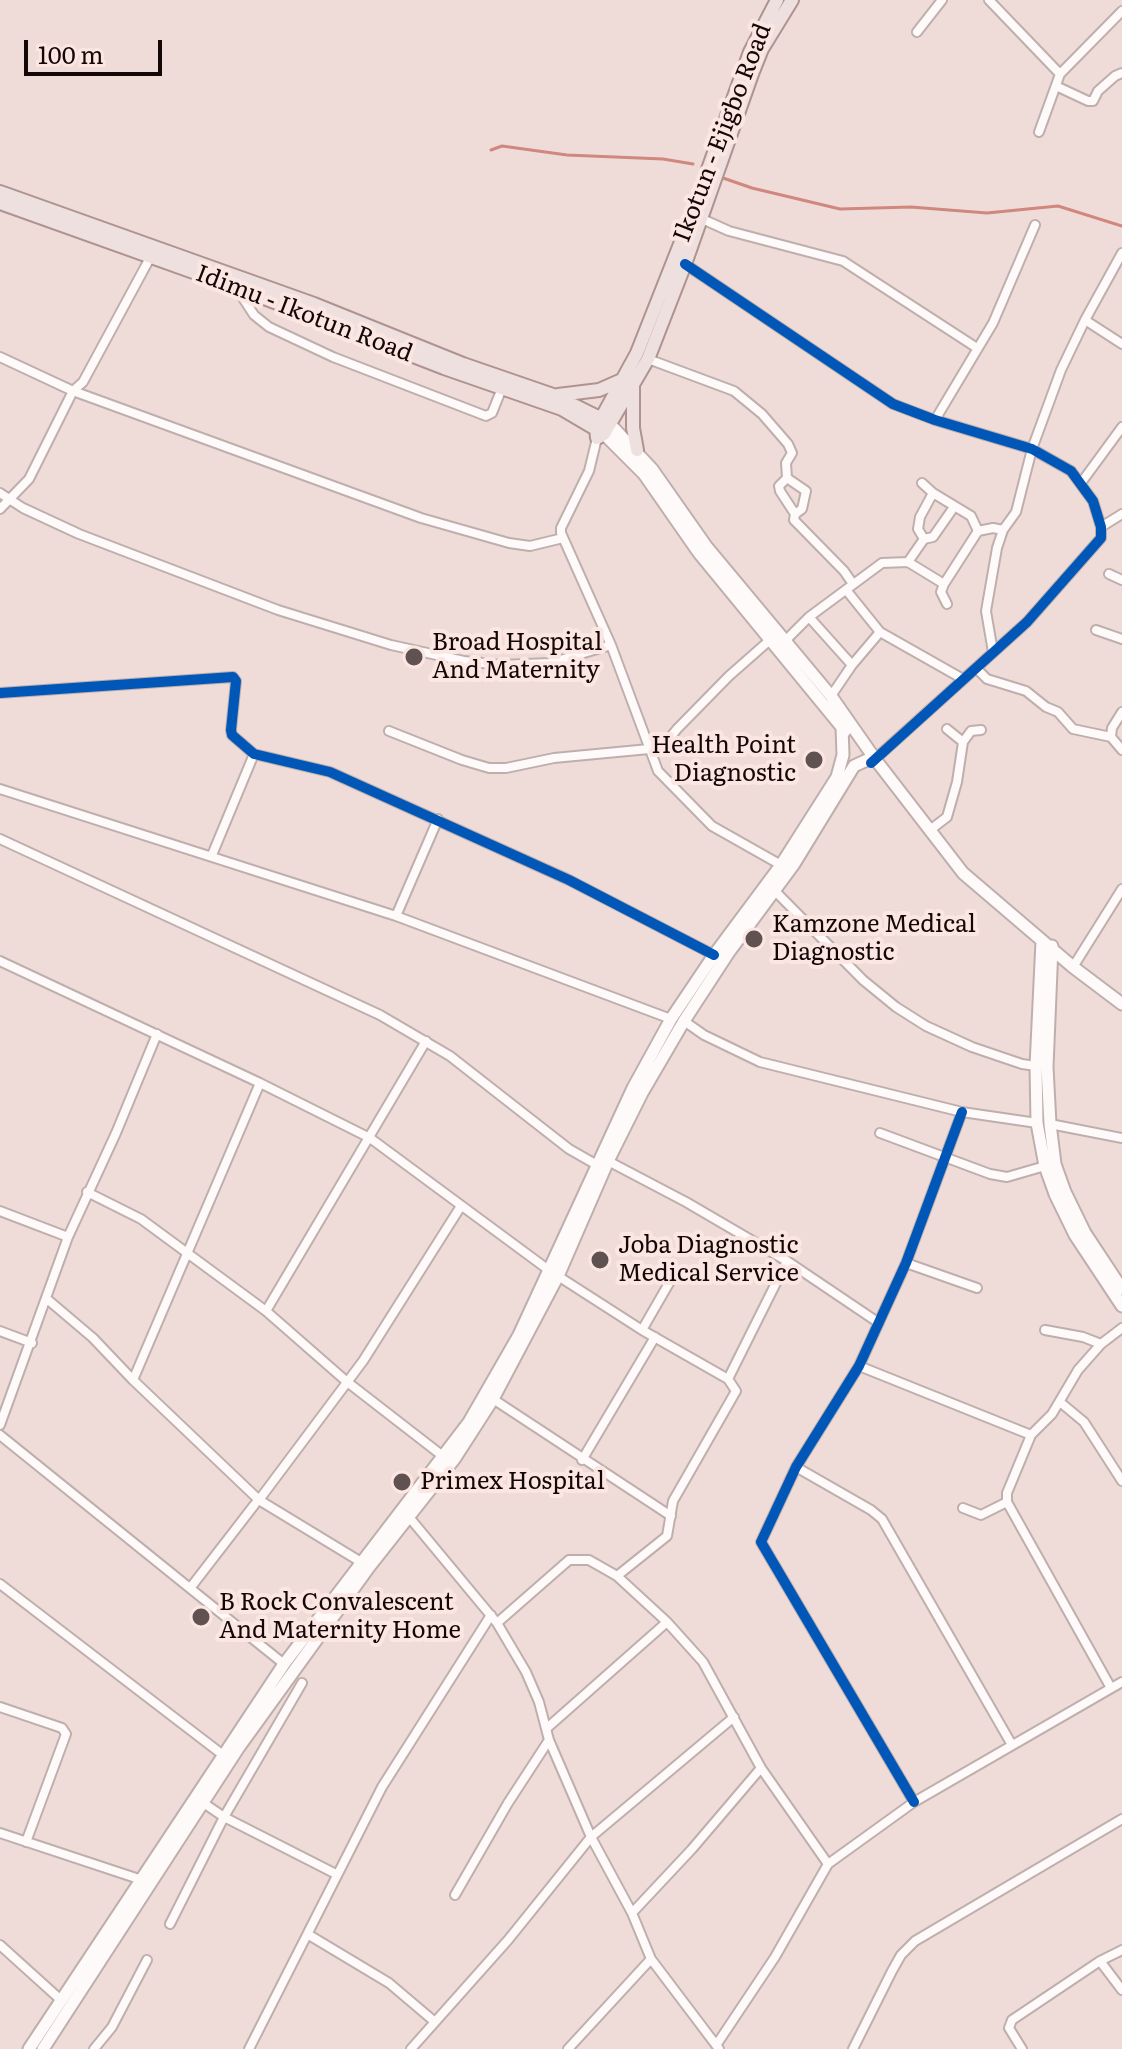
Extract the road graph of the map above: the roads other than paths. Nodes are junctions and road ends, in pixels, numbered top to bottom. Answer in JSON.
{"nodes":[{"id":1,"x":777,"y":0,"type":"edge"},
{"id":2,"x":792,"y":0,"type":"edge"},
{"id":3,"x":942,"y":0,"type":"edge"},
{"id":4,"x":989,"y":0,"type":"edge"},
{"id":5,"x":1122,"y":11,"type":"edge"},
{"id":6,"x":917,"y":32,"type":"dead end"},
{"id":7,"x":1122,"y":73,"type":"edge"},
{"id":8,"x":1060,"y":74,"type":"junction"},
{"id":9,"x":1056,"y":86,"type":"junction"},
{"id":10,"x":1039,"y":132,"type":"dead end"},
{"id":11,"x":0,"y":192,"type":"edge"},
{"id":12,"x":0,"y":203,"type":"edge"},
{"id":13,"x":700,"y":218,"type":"junction"},
{"id":14,"x":1035,"y":225,"type":"dead end"},
{"id":15,"x":125,"y":242,"type":"junction"},
{"id":16,"x":1122,"y":253,"type":"edge"},
{"id":17,"x":151,"y":256,"type":"junction"},
{"id":18,"x":685,"y":264,"type":"junction"},
{"id":19,"x":241,"y":289,"type":"junction"},
{"id":20,"x":1085,"y":320,"type":"junction"},
{"id":21,"x":1122,"y":344,"type":"edge"},
{"id":22,"x":977,"y":348,"type":"junction"},
{"id":23,"x":0,"y":357,"type":"edge"},
{"id":24,"x":648,"y":359,"type":"junction"},
{"id":25,"x":628,"y":382,"type":"junction"},
{"id":26,"x":502,"y":388,"type":"junction"},
{"id":27,"x":73,"y":391,"type":"junction"},
{"id":28,"x":553,"y":395,"type":"junction"},
{"id":29,"x":935,"y":420,"type":"junction"},
{"id":30,"x":1122,"y":427,"type":"edge"},
{"id":31,"x":601,"y":428,"type":"junction"},
{"id":32,"x":1032,"y":449,"type":"junction"},
{"id":33,"x":637,"y":450,"type":"junction"},
{"id":34,"x":787,"y":478,"type":"junction"},
{"id":35,"x":922,"y":483,"type":"dead end"},
{"id":36,"x":1081,"y":483,"type":"junction"},
{"id":37,"x":0,"y":493,"type":"edge"},
{"id":38,"x":933,"y":493,"type":"junction"},
{"id":39,"x":12,"y":498,"type":"junction"},
{"id":40,"x":954,"y":507,"type":"junction"},
{"id":41,"x":0,"y":508,"type":"edge"},
{"id":42,"x":795,"y":514,"type":"junction"},
{"id":43,"x":1122,"y":514,"type":"edge"},
{"id":44,"x":1101,"y":527,"type":"junction"},
{"id":45,"x":1003,"y":530,"type":"junction"},
{"id":46,"x":978,"y":531,"type":"junction"},
{"id":47,"x":563,"y":538,"type":"junction"},
{"id":48,"x":924,"y":539,"type":"junction"},
{"id":49,"x":908,"y":562,"type":"junction"},
{"id":50,"x":1109,"y":574,"type":"dead end"},
{"id":51,"x":1122,"y":580,"type":"edge"},
{"id":52,"x":944,"y":584,"type":"junction"},
{"id":53,"x":850,"y":588,"type":"junction"},
{"id":54,"x":947,"y":604,"type":"dead end"},
{"id":55,"x":809,"y":617,"type":"junction"},
{"id":56,"x":1096,"y":630,"type":"dead end"},
{"id":57,"x":880,"y":632,"type":"junction"},
{"id":58,"x":771,"y":639,"type":"junction"},
{"id":59,"x":1122,"y":639,"type":"edge"},
{"id":60,"x":786,"y":640,"type":"junction"},
{"id":61,"x":611,"y":645,"type":"junction"},
{"id":62,"x":993,"y":652,"type":"junction"},
{"id":63,"x":852,"y":665,"type":"junction"},
{"id":64,"x":976,"y":668,"type":"junction"},
{"id":65,"x":963,"y":679,"type":"junction"},
{"id":66,"x":0,"y":693,"type":"edge"},
{"id":67,"x":831,"y":696,"type":"junction"},
{"id":68,"x":1122,"y":712,"type":"edge"},
{"id":69,"x":842,"y":727,"type":"junction"},
{"id":70,"x":947,"y":729,"type":"dead end"},
{"id":71,"x":981,"y":730,"type":"dead end"},
{"id":72,"x":389,"y":731,"type":"dead end"},
{"id":73,"x":1111,"y":737,"type":"junction"},
{"id":74,"x":963,"y":742,"type":"junction"},
{"id":75,"x":649,"y":749,"type":"junction"},
{"id":76,"x":1122,"y":750,"type":"edge"},
{"id":77,"x":867,"y":753,"type":"junction"},
{"id":78,"x":254,"y":754,"type":"junction"},
{"id":79,"x":843,"y":755,"type":"junction"},
{"id":80,"x":0,"y":789,"type":"edge"},
{"id":81,"x":438,"y":819,"type":"junction"},
{"id":82,"x":930,"y":830,"type":"junction"},
{"id":83,"x":0,"y":839,"type":"edge"},
{"id":84,"x":212,"y":855,"type":"junction"},
{"id":85,"x":781,"y":865,"type":"junction"},
{"id":86,"x":1122,"y":889,"type":"edge"},
{"id":87,"x":775,"y":891,"type":"junction"},
{"id":88,"x":396,"y":916,"type":"junction"},
{"id":89,"x":1046,"y":946,"type":"junction"},
{"id":90,"x":714,"y":955,"type":"junction"},
{"id":91,"x":0,"y":961,"type":"edge"},
{"id":92,"x":1069,"y":963,"type":"junction"},
{"id":93,"x":1122,"y":1004,"type":"edge"},
{"id":94,"x":671,"y":1019,"type":"junction"},
{"id":95,"x":684,"y":1021,"type":"junction"},
{"id":96,"x":157,"y":1034,"type":"junction"},
{"id":97,"x":426,"y":1041,"type":"junction"},
{"id":98,"x":1036,"y":1066,"type":"junction"},
{"id":99,"x":260,"y":1083,"type":"junction"},
{"id":100,"x":962,"y":1112,"type":"junction"},
{"id":101,"x":1043,"y":1124,"type":"junction"},
{"id":102,"x":1122,"y":1126,"type":"edge"},
{"id":103,"x":880,"y":1133,"type":"dead end"},
{"id":104,"x":1119,"y":1137,"type":"edge"},
{"id":105,"x":370,"y":1138,"type":"junction"},
{"id":106,"x":946,"y":1158,"type":"junction"},
{"id":107,"x":603,"y":1163,"type":"junction"},
{"id":108,"x":1045,"y":1166,"type":"junction"},
{"id":109,"x":87,"y":1192,"type":"junction"},
{"id":110,"x":461,"y":1206,"type":"junction"},
{"id":111,"x":0,"y":1211,"type":"edge"},
{"id":112,"x":68,"y":1237,"type":"junction"},
{"id":113,"x":185,"y":1251,"type":"junction"},
{"id":114,"x":787,"y":1261,"type":"junction"},
{"id":115,"x":906,"y":1263,"type":"junction"},
{"id":116,"x":554,"y":1274,"type":"junction"},
{"id":117,"x":672,"y":1278,"type":"dead end"},
{"id":118,"x":977,"y":1288,"type":"dead end"},
{"id":119,"x":1122,"y":1289,"type":"edge"},
{"id":120,"x":47,"y":1299,"type":"junction"},
{"id":121,"x":1122,"y":1306,"type":"edge"},
{"id":122,"x":266,"y":1311,"type":"junction"},
{"id":123,"x":879,"y":1323,"type":"junction"},
{"id":124,"x":1122,"y":1328,"type":"edge"},
{"id":125,"x":642,"y":1330,"type":"junction"},
{"id":126,"x":1045,"y":1330,"type":"dead end"},
{"id":127,"x":0,"y":1331,"type":"edge"},
{"id":128,"x":655,"y":1337,"type":"junction"},
{"id":129,"x":32,"y":1343,"type":"junction"},
{"id":130,"x":1101,"y":1344,"type":"junction"},
{"id":131,"x":510,"y":1361,"type":"junction"},
{"id":132,"x":859,"y":1366,"type":"junction"},
{"id":133,"x":728,"y":1379,"type":"junction"},
{"id":134,"x":133,"y":1380,"type":"junction"},
{"id":135,"x":346,"y":1381,"type":"junction"},
{"id":136,"x":493,"y":1399,"type":"junction"},
{"id":137,"x":1060,"y":1402,"type":"junction"},
{"id":138,"x":0,"y":1425,"type":"edge"},
{"id":139,"x":0,"y":1435,"type":"edge"},
{"id":140,"x":1031,"y":1435,"type":"junction"},
{"id":141,"x":444,"y":1457,"type":"junction"},
{"id":142,"x":582,"y":1460,"type":"junction"},
{"id":143,"x":796,"y":1467,"type":"junction"},
{"id":144,"x":1122,"y":1481,"type":"edge"},
{"id":145,"x":257,"y":1502,"type":"junction"},
{"id":146,"x":1007,"y":1502,"type":"junction"},
{"id":147,"x":963,"y":1508,"type":"dead end"},
{"id":148,"x":671,"y":1516,"type":"junction"},
{"id":149,"x":409,"y":1517,"type":"junction"},
{"id":150,"x":361,"y":1562,"type":"junction"},
{"id":151,"x":617,"y":1576,"type":"junction"},
{"id":152,"x":0,"y":1584,"type":"edge"},
{"id":153,"x":191,"y":1587,"type":"junction"},
{"id":154,"x":494,"y":1619,"type":"junction"},
{"id":155,"x":667,"y":1622,"type":"junction"},
{"id":156,"x":284,"y":1664,"type":"junction"},
{"id":157,"x":1122,"y":1682,"type":"edge"},
{"id":158,"x":302,"y":1683,"type":"dead end"},
{"id":159,"x":1111,"y":1688,"type":"junction"},
{"id":160,"x":0,"y":1707,"type":"edge"},
{"id":161,"x":734,"y":1717,"type":"junction"},
{"id":162,"x":547,"y":1728,"type":"junction"},
{"id":163,"x":549,"y":1740,"type":"junction"},
{"id":164,"x":1012,"y":1745,"type":"junction"},
{"id":165,"x":223,"y":1755,"type":"junction"},
{"id":166,"x":761,"y":1768,"type":"junction"},
{"id":167,"x":202,"y":1802,"type":"junction"},
{"id":168,"x":914,"y":1802,"type":"junction"},
{"id":169,"x":224,"y":1817,"type":"junction"},
{"id":170,"x":1122,"y":1819,"type":"edge"},
{"id":171,"x":0,"y":1833,"type":"edge"},
{"id":172,"x":591,"y":1837,"type":"junction"},
{"id":173,"x":26,"y":1842,"type":"junction"},
{"id":174,"x":828,"y":1864,"type":"junction"},
{"id":175,"x":336,"y":1874,"type":"junction"},
{"id":176,"x":142,"y":1880,"type":"junction"},
{"id":177,"x":455,"y":1895,"type":"dead end"},
{"id":178,"x":632,"y":1913,"type":"junction"},
{"id":179,"x":170,"y":1924,"type":"dead end"},
{"id":180,"x":309,"y":1935,"type":"junction"},
{"id":181,"x":0,"y":1945,"type":"edge"},
{"id":182,"x":1122,"y":1950,"type":"edge"},
{"id":183,"x":651,"y":1959,"type":"junction"},
{"id":184,"x":147,"y":1960,"type":"dead end"},
{"id":185,"x":1100,"y":1961,"type":"junction"},
{"id":186,"x":1122,"y":1990,"type":"edge"},
{"id":187,"x":62,"y":2001,"type":"junction"},
{"id":188,"x":435,"y":2022,"type":"junction"},
{"id":189,"x":718,"y":2047,"type":"edge"},
{"id":190,"x":29,"y":2049,"type":"edge"},
{"id":191,"x":43,"y":2049,"type":"edge"},
{"id":192,"x":94,"y":2049,"type":"edge"},
{"id":193,"x":249,"y":2049,"type":"edge"},
{"id":194,"x":411,"y":2049,"type":"edge"},
{"id":195,"x":568,"y":2049,"type":"edge"},
{"id":196,"x":853,"y":2049,"type":"edge"},
{"id":197,"x":1022,"y":2049,"type":"edge"}],
"edges":[{"from":1,"to":25,"type":"main road","name":"Ikotun - Ejigbo Road"},
{"from":2,"to":13,"type":"main road","name":"Ikotun - Ejigbo Road"},
{"from":3,"to":6,"type":"street"},
{"from":4,"to":8,"type":"street"},
{"from":5,"to":8,"type":"street"},
{"from":7,"to":9,"type":"street"},
{"from":8,"to":9,"type":"street"},
{"from":9,"to":10,"type":"street"},
{"from":11,"to":15,"type":"main road"},
{"from":12,"to":15,"type":"main road","name":"Idimu - Ikotun Road"},
{"from":13,"to":18,"type":"main road","name":"Ikotun - Ejigbo Road"},
{"from":13,"to":22,"type":"street"},
{"from":14,"to":22,"type":"street"},
{"from":15,"to":17,"type":"main road","name":"Idimu - Ikotun Road"},
{"from":15,"to":28,"type":"main road"},
{"from":16,"to":20,"type":"street"},
{"from":17,"to":19,"type":"main road","name":"Idimu - Ikotun Road"},
{"from":17,"to":27,"type":"street"},
{"from":18,"to":24,"type":"main road","name":"Ikotun - Ejigbo Road"},
{"from":18,"to":29,"type":"street"},
{"from":19,"to":26,"type":"main road","name":"Idimu - Ikotun Road"},
{"from":19,"to":26,"type":"street"},
{"from":20,"to":21,"type":"street"},
{"from":20,"to":32,"type":"street"},
{"from":22,"to":29,"type":"street"},
{"from":23,"to":27,"type":"street"},
{"from":24,"to":25,"type":"main road","name":"Ikotun - Ejigbo Road"},
{"from":24,"to":34,"type":"street"},
{"from":25,"to":28,"type":"main road"},
{"from":25,"to":31,"type":"main road","name":"Ikotun - Ejigbo Road"},
{"from":25,"to":33,"type":"main road"},
{"from":26,"to":31,"type":"main road","name":"Idimu - Ikotun Road"},
{"from":27,"to":39,"type":"street"},
{"from":27,"to":47,"type":"street"},
{"from":28,"to":31,"type":"main road"},
{"from":29,"to":32,"type":"street"},
{"from":30,"to":36,"type":"street"},
{"from":31,"to":33,"type":"main road"},
{"from":31,"to":47,"type":"street"},
{"from":31,"to":58,"type":"main road"},
{"from":32,"to":36,"type":"street"},
{"from":32,"to":45,"type":"street"},
{"from":33,"to":60,"type":"main road"},
{"from":34,"to":42,"type":"street"},
{"from":34,"to":42,"type":"street"},
{"from":35,"to":38,"type":"street"},
{"from":36,"to":44,"type":"street"},
{"from":37,"to":39,"type":"street"},
{"from":38,"to":40,"type":"street"},
{"from":38,"to":48,"type":"street"},
{"from":39,"to":41,"type":"street"},
{"from":39,"to":61,"type":"street"},
{"from":40,"to":46,"type":"street"},
{"from":40,"to":48,"type":"street"},
{"from":42,"to":53,"type":"street"},
{"from":43,"to":44,"type":"street"},
{"from":44,"to":62,"type":"street"},
{"from":45,"to":46,"type":"street"},
{"from":45,"to":62,"type":"street"},
{"from":46,"to":52,"type":"street"},
{"from":47,"to":61,"type":"street"},
{"from":48,"to":49,"type":"street"},
{"from":49,"to":52,"type":"street"},
{"from":49,"to":53,"type":"street"},
{"from":50,"to":51,"type":"street"},
{"from":52,"to":54,"type":"street"},
{"from":53,"to":55,"type":"street"},
{"from":53,"to":57,"type":"street"},
{"from":55,"to":60,"type":"street"},
{"from":55,"to":63,"type":"street"},
{"from":56,"to":59,"type":"street"},
{"from":57,"to":63,"type":"street"},
{"from":57,"to":65,"type":"street"},
{"from":58,"to":69,"type":"main road"},
{"from":58,"to":75,"type":"street"},
{"from":60,"to":67,"type":"main road"},
{"from":61,"to":75,"type":"street"},
{"from":62,"to":64,"type":"street"},
{"from":63,"to":67,"type":"street"},
{"from":64,"to":65,"type":"street"},
{"from":64,"to":73,"type":"street"},
{"from":65,"to":77,"type":"street"},
{"from":66,"to":78,"type":"street"},
{"from":67,"to":77,"type":"main road"},
{"from":68,"to":73,"type":"street"},
{"from":69,"to":77,"type":"main road"},
{"from":69,"to":79,"type":"main road"},
{"from":70,"to":74,"type":"street"},
{"from":71,"to":74,"type":"street"},
{"from":72,"to":75,"type":"street"},
{"from":73,"to":76,"type":"street"},
{"from":74,"to":82,"type":"street"},
{"from":75,"to":85,"type":"street"},
{"from":77,"to":79,"type":"main road"},
{"from":77,"to":82,"type":"main road"},
{"from":77,"to":87,"type":"main road"},
{"from":77,"to":89,"type":"main road"},
{"from":78,"to":81,"type":"street"},
{"from":78,"to":84,"type":"street"},
{"from":79,"to":85,"type":"main road"},
{"from":80,"to":84,"type":"street"},
{"from":81,"to":88,"type":"street"},
{"from":81,"to":90,"type":"street"},
{"from":82,"to":89,"type":"main road"},
{"from":83,"to":97,"type":"street"},
{"from":84,"to":88,"type":"street"},
{"from":85,"to":90,"type":"main road"},
{"from":86,"to":92,"type":"street"},
{"from":87,"to":95,"type":"main road"},
{"from":87,"to":98,"type":"street"},
{"from":88,"to":94,"type":"street"},
{"from":89,"to":92,"type":"main road"},
{"from":89,"to":98,"type":"main road"},
{"from":89,"to":101,"type":"main road"},
{"from":90,"to":94,"type":"main road"},
{"from":91,"to":96,"type":"street"},
{"from":92,"to":93,"type":"main road"},
{"from":94,"to":107,"type":"main road"},
{"from":95,"to":100,"type":"street"},
{"from":95,"to":107,"type":"main road"},
{"from":96,"to":99,"type":"street"},
{"from":96,"to":109,"type":"street"},
{"from":97,"to":105,"type":"street"},
{"from":97,"to":107,"type":"street"},
{"from":98,"to":101,"type":"main road"},
{"from":99,"to":105,"type":"street"},
{"from":99,"to":113,"type":"street"},
{"from":100,"to":101,"type":"street"},
{"from":100,"to":106,"type":"street"},
{"from":101,"to":104,"type":"street"},
{"from":101,"to":108,"type":"main road"},
{"from":101,"to":119,"type":"main road"},
{"from":102,"to":104,"type":"street"},
{"from":103,"to":106,"type":"street"},
{"from":105,"to":110,"type":"street"},
{"from":105,"to":122,"type":"street"},
{"from":106,"to":108,"type":"street"},
{"from":106,"to":115,"type":"street"},
{"from":107,"to":114,"type":"street"},
{"from":107,"to":116,"type":"main road"},
{"from":108,"to":121,"type":"main road"},
{"from":109,"to":112,"type":"street"},
{"from":109,"to":113,"type":"street"},
{"from":110,"to":116,"type":"street"},
{"from":110,"to":135,"type":"street"},
{"from":111,"to":112,"type":"street"},
{"from":112,"to":120,"type":"street"},
{"from":113,"to":122,"type":"street"},
{"from":113,"to":134,"type":"street"},
{"from":114,"to":123,"type":"street"},
{"from":114,"to":133,"type":"street"},
{"from":115,"to":118,"type":"street"},
{"from":115,"to":123,"type":"street"},
{"from":116,"to":125,"type":"street"},
{"from":116,"to":131,"type":"main road"},
{"from":117,"to":125,"type":"street"},
{"from":120,"to":129,"type":"street"},
{"from":120,"to":134,"type":"street"},
{"from":122,"to":135,"type":"street"},
{"from":123,"to":132,"type":"street"},
{"from":124,"to":130,"type":"street"},
{"from":125,"to":128,"type":"street"},
{"from":126,"to":130,"type":"street"},
{"from":127,"to":129,"type":"street"},
{"from":128,"to":133,"type":"street"},
{"from":128,"to":142,"type":"street"},
{"from":129,"to":138,"type":"street"},
{"from":130,"to":137,"type":"street"},
{"from":131,"to":136,"type":"main road"},
{"from":131,"to":141,"type":"main road"},
{"from":132,"to":140,"type":"street"},
{"from":132,"to":143,"type":"street"},
{"from":133,"to":148,"type":"street"},
{"from":134,"to":145,"type":"street"},
{"from":135,"to":141,"type":"street"},
{"from":135,"to":145,"type":"street"},
{"from":136,"to":142,"type":"street"},
{"from":136,"to":149,"type":"main road"},
{"from":137,"to":140,"type":"street"},
{"from":137,"to":144,"type":"street"},
{"from":139,"to":153,"type":"street"},
{"from":140,"to":146,"type":"street"},
{"from":141,"to":150,"type":"main road"},
{"from":142,"to":148,"type":"street"},
{"from":143,"to":164,"type":"street"},
{"from":143,"to":168,"type":"street"},
{"from":145,"to":150,"type":"street"},
{"from":145,"to":153,"type":"street"},
{"from":146,"to":147,"type":"street"},
{"from":146,"to":159,"type":"street"},
{"from":148,"to":151,"type":"street"},
{"from":149,"to":154,"type":"street"},
{"from":149,"to":167,"type":"main road"},
{"from":150,"to":156,"type":"main road"},
{"from":151,"to":154,"type":"street"},
{"from":151,"to":155,"type":"street"},
{"from":152,"to":165,"type":"street"},
{"from":153,"to":156,"type":"street"},
{"from":154,"to":162,"type":"street"},
{"from":154,"to":175,"type":"street"},
{"from":155,"to":161,"type":"street"},
{"from":155,"to":162,"type":"street"},
{"from":156,"to":165,"type":"main road"},
{"from":157,"to":159,"type":"street"},
{"from":158,"to":169,"type":"street"},
{"from":159,"to":164,"type":"street"},
{"from":160,"to":173,"type":"street"},
{"from":161,"to":166,"type":"street"},
{"from":161,"to":172,"type":"street"},
{"from":162,"to":163,"type":"street"},
{"from":163,"to":172,"type":"street"},
{"from":163,"to":177,"type":"street"},
{"from":164,"to":168,"type":"street"},
{"from":165,"to":176,"type":"main road"},
{"from":166,"to":174,"type":"street"},
{"from":166,"to":178,"type":"street"},
{"from":167,"to":169,"type":"street"},
{"from":167,"to":191,"type":"main road"},
{"from":168,"to":174,"type":"street"},
{"from":169,"to":175,"type":"street"},
{"from":169,"to":179,"type":"street"},
{"from":170,"to":196,"type":"street"},
{"from":171,"to":173,"type":"street"},
{"from":172,"to":178,"type":"street"},
{"from":172,"to":188,"type":"street"},
{"from":173,"to":176,"type":"street"},
{"from":174,"to":189,"type":"street"},
{"from":175,"to":180,"type":"street"},
{"from":176,"to":187,"type":"main road"},
{"from":178,"to":183,"type":"street"},
{"from":180,"to":188,"type":"street"},
{"from":180,"to":193,"type":"street"},
{"from":181,"to":187,"type":"street"},
{"from":182,"to":185,"type":"street"},
{"from":183,"to":189,"type":"street"},
{"from":183,"to":195,"type":"street"},
{"from":184,"to":192,"type":"street"},
{"from":185,"to":186,"type":"street"},
{"from":185,"to":197,"type":"street"},
{"from":187,"to":190,"type":"main road"},
{"from":188,"to":194,"type":"street"}]}
